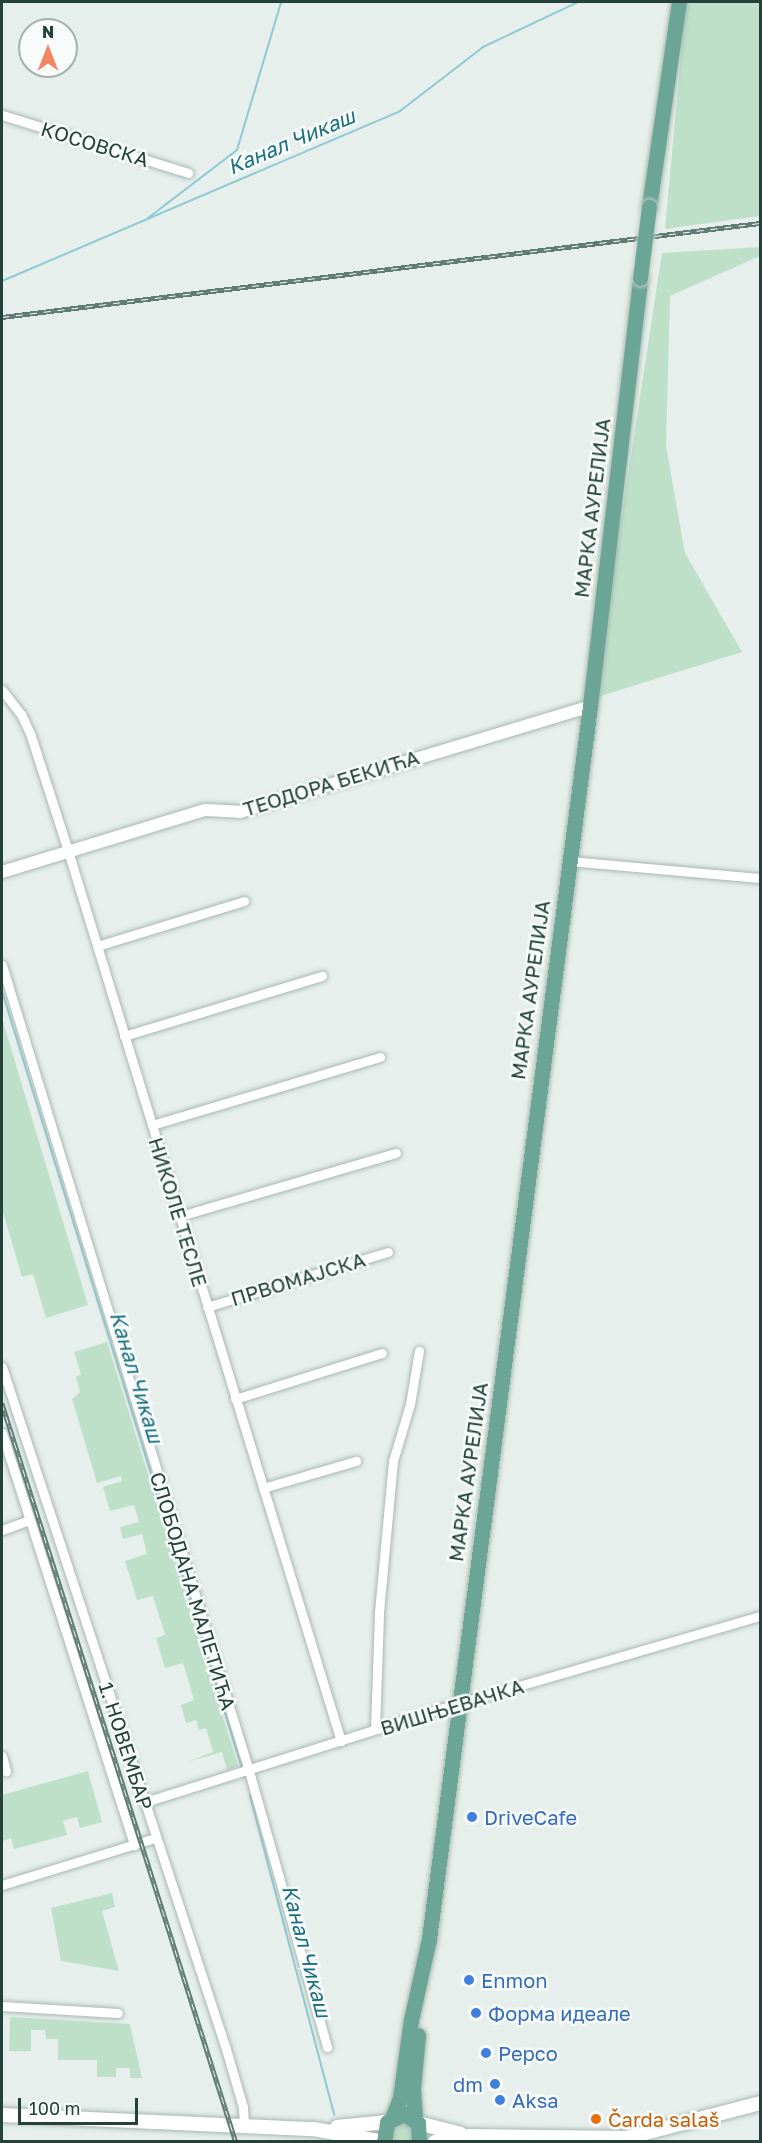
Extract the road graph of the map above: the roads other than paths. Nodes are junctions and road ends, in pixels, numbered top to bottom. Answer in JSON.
{"nodes":[{"id":1,"x":679,"y":2,"type":"edge"},
{"id":2,"x":2,"y":115,"type":"edge"},
{"id":3,"x":189,"y":173,"type":"dead end"},
{"id":4,"x":2,"y":690,"type":"edge"},
{"id":5,"x":590,"y":706,"type":"junction"},
{"id":6,"x":68,"y":851,"type":"junction"},
{"id":7,"x":568,"y":861,"type":"junction"},
{"id":8,"x":2,"y":872,"type":"edge"},
{"id":9,"x":760,"y":878,"type":"edge"},
{"id":10,"x":244,"y":901,"type":"dead end"},
{"id":11,"x":97,"y":946,"type":"junction"},
{"id":12,"x":2,"y":965,"type":"edge"},
{"id":13,"x":322,"y":976,"type":"dead end"},
{"id":14,"x":124,"y":1036,"type":"junction"},
{"id":15,"x":380,"y":1057,"type":"dead end"},
{"id":16,"x":152,"y":1125,"type":"junction"},
{"id":17,"x":396,"y":1153,"type":"dead end"},
{"id":18,"x":180,"y":1216,"type":"junction"},
{"id":19,"x":388,"y":1252,"type":"dead end"},
{"id":20,"x":207,"y":1307,"type":"junction"},
{"id":21,"x":419,"y":1351,"type":"dead end"},
{"id":22,"x":382,"y":1353,"type":"dead end"},
{"id":23,"x":2,"y":1367,"type":"edge"},
{"id":24,"x":235,"y":1399,"type":"junction"},
{"id":25,"x":2,"y":1433,"type":"edge"},
{"id":26,"x":356,"y":1461,"type":"dead end"},
{"id":27,"x":263,"y":1488,"type":"junction"},
{"id":28,"x":29,"y":1520,"type":"junction"},
{"id":29,"x":2,"y":1530,"type":"edge"},
{"id":30,"x":760,"y":1616,"type":"edge"},
{"id":31,"x":458,"y":1706,"type":"junction"},
{"id":32,"x":375,"y":1729,"type":"junction"},
{"id":33,"x":341,"y":1741,"type":"junction"},
{"id":34,"x":2,"y":1756,"type":"edge"},
{"id":35,"x":6,"y":1771,"type":"dead end"},
{"id":36,"x":249,"y":1771,"type":"junction"},
{"id":37,"x":145,"y":1802,"type":"junction"},
{"id":38,"x":155,"y":1838,"type":"junction"},
{"id":39,"x":134,"y":1845,"type":"junction"},
{"id":40,"x":2,"y":1885,"type":"edge"},
{"id":41,"x":421,"y":1984,"type":"junction"},
{"id":42,"x":2,"y":2006,"type":"edge"},
{"id":43,"x":118,"y":2013,"type":"dead end"},
{"id":44,"x":327,"y":2047,"type":"dead end"},
{"id":45,"x":760,"y":2103,"type":"edge"},
{"id":46,"x":2,"y":2115,"type":"edge"},
{"id":47,"x":390,"y":2119,"type":"junction"},
{"id":48,"x":417,"y":2121,"type":"junction"},
{"id":49,"x":244,"y":2126,"type":"junction"},
{"id":50,"x":314,"y":2129,"type":"junction"},
{"id":51,"x":469,"y":2136,"type":"junction"},
{"id":52,"x":637,"y":2139,"type":"edge"},
{"id":53,"x":384,"y":2142,"type":"edge"},
{"id":54,"x":419,"y":2142,"type":"edge"},
{"id":55,"x":435,"y":2142,"type":"edge"}],
"edges":[{"from":1,"to":5,"type":"main road","name":"МАРКА АУРЕЛИЈА","bridge":true},
{"from":2,"to":3,"type":"street","name":"КОСОВСКА"},
{"from":4,"to":6,"type":"street","name":"НИКОЛЕ ТЕСЛЕ"},
{"from":5,"to":6,"type":"street","name":"ТЕОДОРА БЕКИЋА"},
{"from":5,"to":7,"type":"main road","name":"МАРКА АУРЕЛИЈА"},
{"from":6,"to":8,"type":"street","name":"ТЕОДОРА БЕКИЋА"},
{"from":6,"to":11,"type":"street","name":"НИКОЛЕ ТЕСЛЕ"},
{"from":7,"to":9,"type":"street"},
{"from":7,"to":31,"type":"main road","name":"МАРКА АУРЕЛИЈА"},
{"from":10,"to":11,"type":"street"},
{"from":11,"to":14,"type":"street","name":"НИКОЛЕ ТЕСЛЕ"},
{"from":12,"to":36,"type":"street","name":"СЛОБОДАНА МАЛЕТИЋА"},
{"from":13,"to":14,"type":"street"},
{"from":14,"to":16,"type":"street","name":"НИКОЛЕ ТЕСЛЕ"},
{"from":15,"to":16,"type":"street"},
{"from":16,"to":18,"type":"street","name":"НИКОЛЕ ТЕСЛЕ"},
{"from":17,"to":18,"type":"street"},
{"from":18,"to":20,"type":"street","name":"НИКОЛЕ ТЕСЛЕ"},
{"from":19,"to":20,"type":"street","name":"ПРВОМАЈСКА"},
{"from":20,"to":24,"type":"street","name":"НИКОЛЕ ТЕСЛЕ"},
{"from":21,"to":32,"type":"street"},
{"from":22,"to":24,"type":"street"},
{"from":23,"to":37,"type":"street","name":"1. НОВЕМБАР"},
{"from":24,"to":27,"type":"street","name":"НИКОЛЕ ТЕСЛЕ"},
{"from":25,"to":28,"type":"street","name":"1. НОВЕМБАР"},
{"from":26,"to":27,"type":"street"},
{"from":27,"to":33,"type":"street","name":"НИКОЛЕ ТЕСЛЕ"},
{"from":28,"to":29,"type":"street"},
{"from":28,"to":39,"type":"street","name":"1. НОВЕМБАР"},
{"from":30,"to":31,"type":"street","name":"ВИШЊЕВАЧКА"},
{"from":31,"to":32,"type":"street","name":"ВИШЊЕВАЧКА"},
{"from":31,"to":41,"type":"main road","name":"МАРКА АУРЕЛИЈА"},
{"from":32,"to":33,"type":"street","name":"ВИШЊЕВАЧКА"},
{"from":33,"to":36,"type":"street","name":"ВИШЊЕВАЧКА"},
{"from":34,"to":35,"type":"street"},
{"from":36,"to":37,"type":"street","name":"ВИШЊЕВАЧКА"},
{"from":36,"to":44,"type":"street","name":"СЛОБОДАНА МАЛЕТИЋА"},
{"from":37,"to":38,"type":"street","name":"1. НОВЕМБАР"},
{"from":38,"to":39,"type":"street"},
{"from":38,"to":49,"type":"street","name":"1. НОВЕМБАР"},
{"from":39,"to":40,"type":"street"},
{"from":41,"to":47,"type":"main road","name":"МАРКА АУРЕЛИЈА"},
{"from":41,"to":48,"type":"main road","name":"МАРКА АУРЕЛИЈА"},
{"from":42,"to":43,"type":"street"},
{"from":45,"to":52,"type":"main road"},
{"from":46,"to":49,"type":"main road"},
{"from":47,"to":48,"type":"main road"},
{"from":47,"to":50,"type":"main road"},
{"from":47,"to":53,"type":"main road","name":"МАРКА АУРЕЛИЈА"},
{"from":48,"to":51,"type":"main road"},
{"from":48,"to":54,"type":"main road","name":"МАРКА АУРЕЛИЈА"},
{"from":49,"to":50,"type":"main road"},
{"from":50,"to":53,"type":"main road"},
{"from":51,"to":52,"type":"main road"},
{"from":51,"to":55,"type":"main road"}]}
